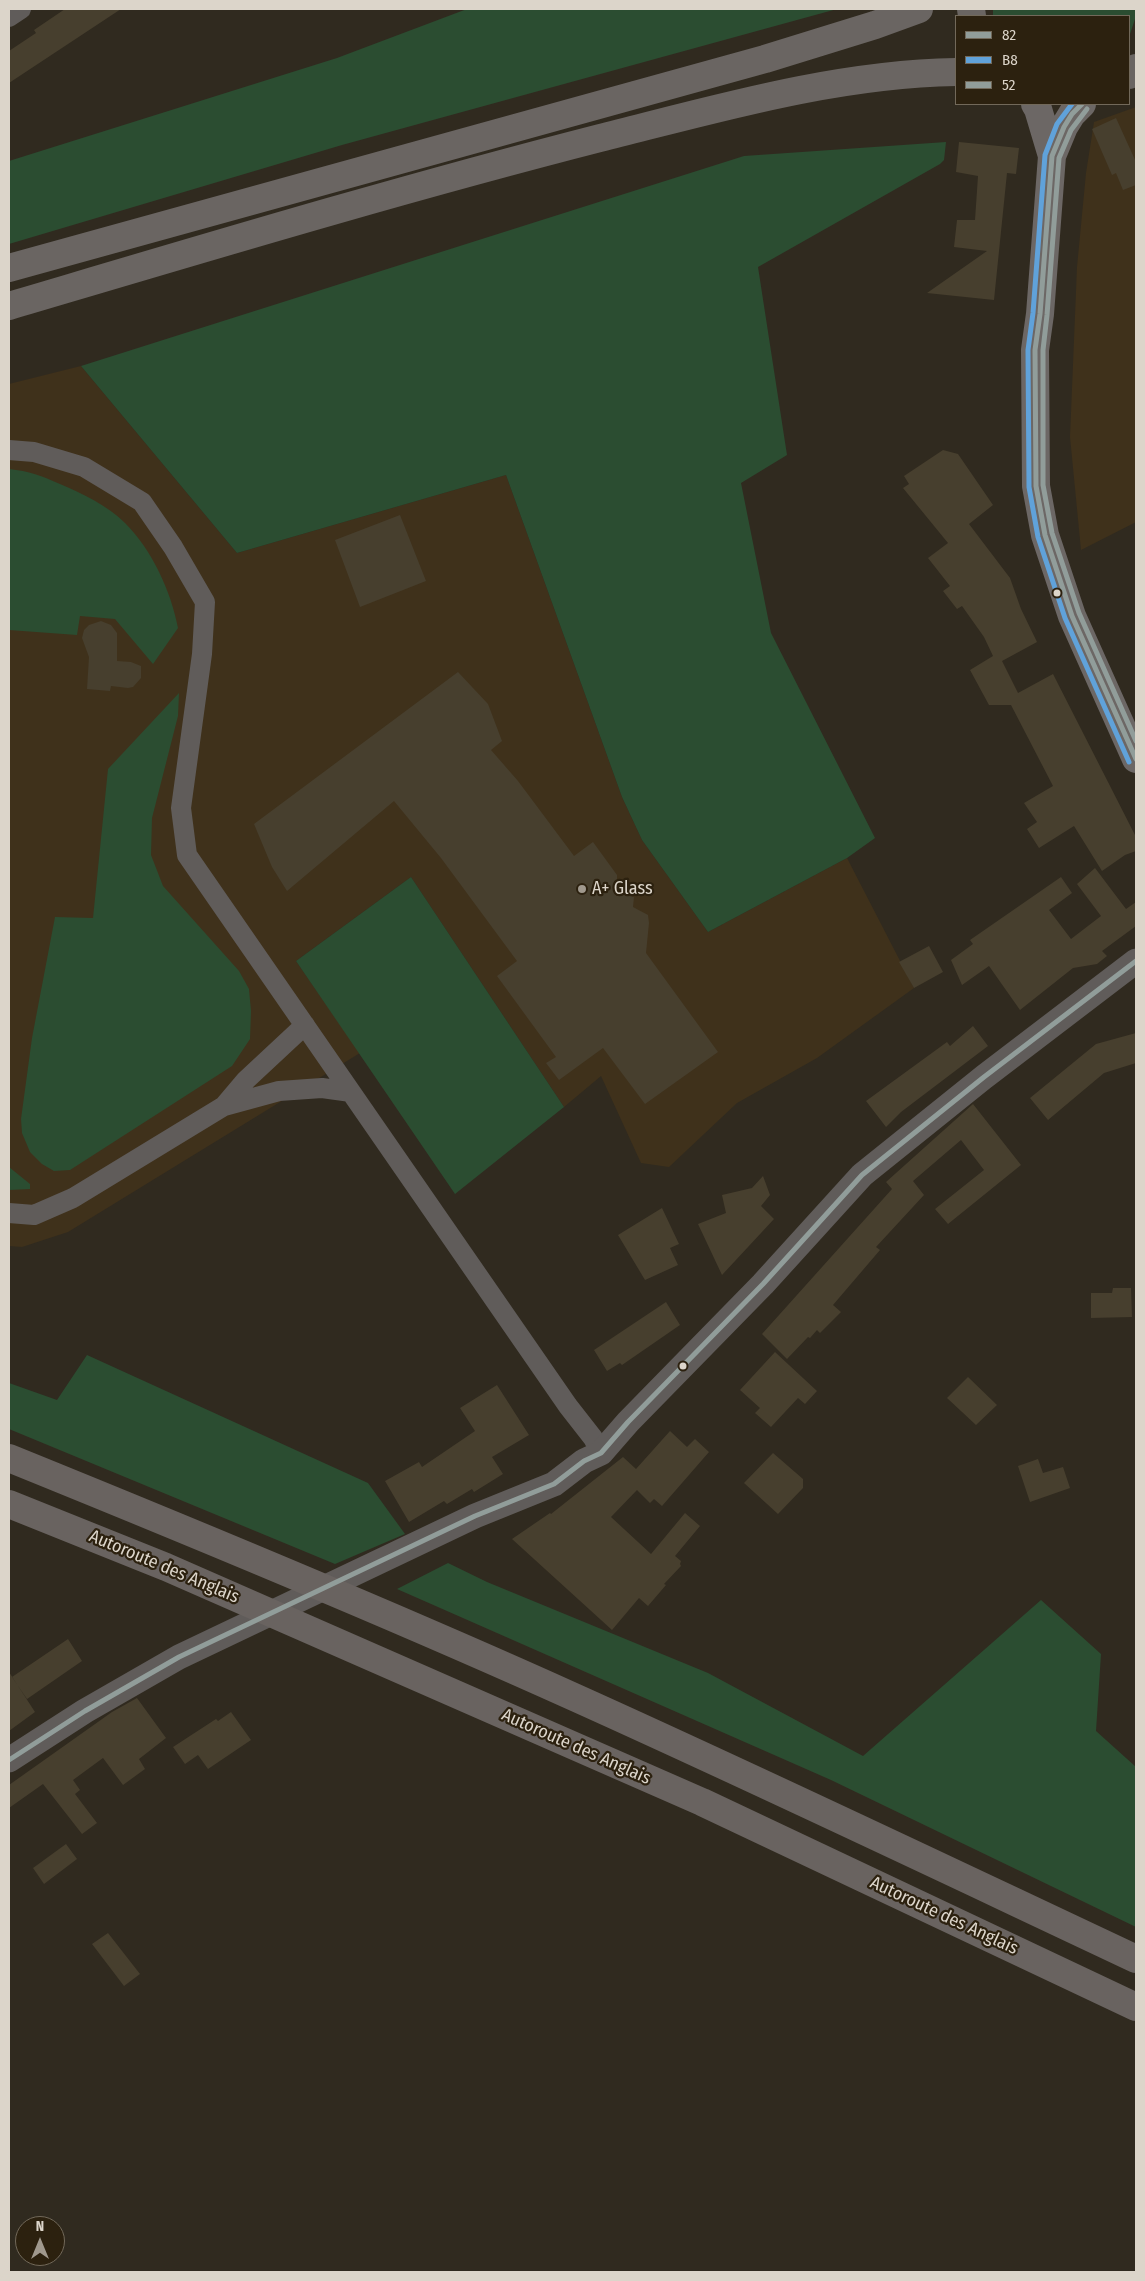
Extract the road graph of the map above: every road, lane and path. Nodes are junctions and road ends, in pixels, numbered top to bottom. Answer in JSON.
{"nodes":[{"id":1,"x":21,"y":9,"type":"edge"},
{"id":2,"x":919,"y":9,"type":"edge"},
{"id":3,"x":9,"y":17,"type":"edge"},
{"id":4,"x":955,"y":72,"type":"edge"},
{"id":5,"x":1036,"y":105,"type":"edge"},
{"id":6,"x":1081,"y":105,"type":"edge"},
{"id":7,"x":1052,"y":156,"type":"junction"},
{"id":8,"x":9,"y":268,"type":"edge"},
{"id":9,"x":9,"y":306,"type":"edge"},
{"id":10,"x":9,"y":450,"type":"edge"},
{"id":11,"x":1136,"y":759,"type":"edge"},
{"id":12,"x":1136,"y":962,"type":"edge"},
{"id":13,"x":306,"y":1025,"type":"junction"},
{"id":14,"x":351,"y":1092,"type":"junction"},
{"id":15,"x":224,"y":1106,"type":"junction"},
{"id":16,"x":9,"y":1213,"type":"edge"},
{"id":17,"x":601,"y":1453,"type":"junction"},
{"id":18,"x":9,"y":1458,"type":"edge"},
{"id":19,"x":9,"y":1504,"type":"edge"},
{"id":20,"x":9,"y":1760,"type":"edge"},
{"id":21,"x":1136,"y":1959,"type":"edge"},
{"id":22,"x":1136,"y":2007,"type":"edge"}],
"edges":[{"from":1,"to":3,"type":"street"},
{"from":2,"to":8,"type":"highway"},
{"from":4,"to":9,"type":"highway"},
{"from":5,"to":7,"type":"main road"},
{"from":6,"to":7,"type":"main road"},
{"from":7,"to":11,"type":"main road"},
{"from":10,"to":13,"type":"street"},
{"from":12,"to":17,"type":"street"},
{"from":13,"to":14,"type":"street"},
{"from":13,"to":15,"type":"street"},
{"from":14,"to":15,"type":"street"},
{"from":14,"to":17,"type":"street"},
{"from":15,"to":16,"type":"street"},
{"from":17,"to":20,"type":"street"},
{"from":18,"to":21,"type":"highway"},
{"from":19,"to":22,"type":"highway","name":"Autoroute des Anglais"}]}
